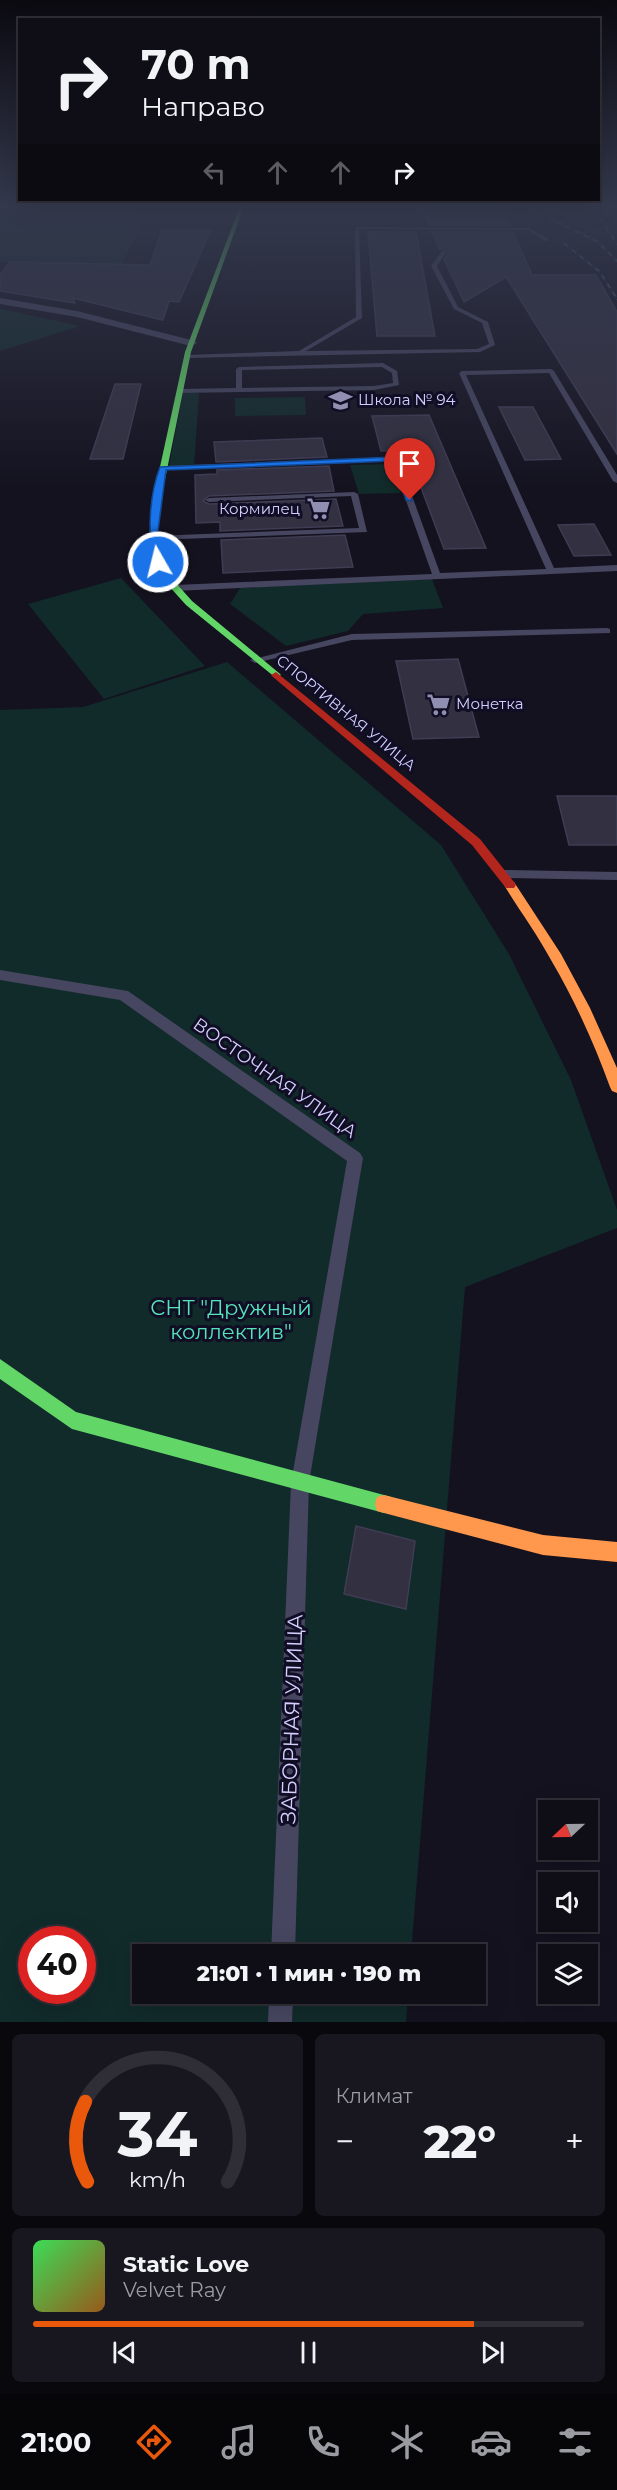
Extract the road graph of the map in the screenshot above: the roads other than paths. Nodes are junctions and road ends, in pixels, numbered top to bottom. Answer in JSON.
{"nodes":[{"id":1,"x":207,"y":300,"type":"edge"},
{"id":2,"x":359,"y":300,"type":"edge"},
{"id":3,"x":452,"y":300,"type":"edge"},
{"id":4,"x":0,"y":301,"type":"edge"},
{"id":5,"x":191,"y":343,"type":"junction"},
{"id":6,"x":301,"y":352,"type":"junction"},
{"id":7,"x":188,"y":357,"type":"junction"},
{"id":8,"x":239,"y":390,"type":"junction"},
{"id":9,"x":180,"y":391,"type":"junction"},
{"id":10,"x":163,"y":468,"type":"junction"},
{"id":11,"x":617,"y":481,"type":"edge"},
{"id":12,"x":209,"y":500,"type":"dead end"},
{"id":13,"x":153,"y":538,"type":"junction"},
{"id":14,"x":617,"y":568,"type":"edge"},
{"id":15,"x":551,"y":571,"type":"junction"},
{"id":16,"x":437,"y":576,"type":"junction"},
{"id":17,"x":175,"y":588,"type":"junction"},
{"id":18,"x":607,"y":632,"type":"dead end"},
{"id":19,"x":255,"y":660,"type":"junction"},
{"id":20,"x":504,"y":874,"type":"junction"},
{"id":21,"x":617,"y":876,"type":"edge"},
{"id":22,"x":0,"y":975,"type":"edge"},
{"id":23,"x":617,"y":1088,"type":"edge"},
{"id":24,"x":0,"y":1368,"type":"edge"},
{"id":25,"x":300,"y":1483,"type":"junction"},
{"id":26,"x":617,"y":1552,"type":"edge"},
{"id":27,"x":283,"y":1944,"type":"edge"},
{"id":28,"x":281,"y":2004,"type":"edge"},
{"id":29,"x":280,"y":2022,"type":"edge"}],
"edges":[{"from":1,"to":5,"type":"street","name":"СПОРТИВНАЯ УЛИЦА"},
{"from":2,"to":6,"type":"lane"},
{"from":3,"to":6,"type":"lane"},
{"from":4,"to":5,"type":"street"},
{"from":5,"to":7,"type":"street","name":"СПОРТИВНАЯ УЛИЦА"},
{"from":6,"to":7,"type":"lane"},
{"from":7,"to":9,"type":"street","name":"СПОРТИВНАЯ УЛИЦА"},
{"from":8,"to":8,"type":"lane"},
{"from":8,"to":9,"type":"lane"},
{"from":9,"to":10,"type":"street","name":"СПОРТИВНАЯ УЛИЦА"},
{"from":10,"to":13,"type":"street","name":"СПОРТИВНАЯ УЛИЦА"},
{"from":10,"to":16,"type":"lane"},
{"from":11,"to":15,"type":"lane"},
{"from":12,"to":13,"type":"lane"},
{"from":13,"to":17,"type":"street","name":"СПОРТИВНАЯ УЛИЦА"},
{"from":14,"to":15,"type":"lane"},
{"from":15,"to":16,"type":"lane"},
{"from":16,"to":17,"type":"lane"},
{"from":17,"to":19,"type":"street","name":"СПОРТИВНАЯ УЛИЦА"},
{"from":18,"to":19,"type":"lane"},
{"from":19,"to":20,"type":"street","name":"СПОРТИВНАЯ УЛИЦА"},
{"from":20,"to":21,"type":"lane"},
{"from":20,"to":23,"type":"street","name":"СПОРТИВНАЯ УЛИЦА"},
{"from":22,"to":25,"type":"lane","name":"ВОСТОЧНАЯ УЛИЦА"},
{"from":24,"to":25,"type":"street"},
{"from":25,"to":26,"type":"street"},
{"from":25,"to":27,"type":"lane","name":"ЗАБОРНАЯ УЛИЦА"},
{"from":28,"to":29,"type":"lane"}]}
